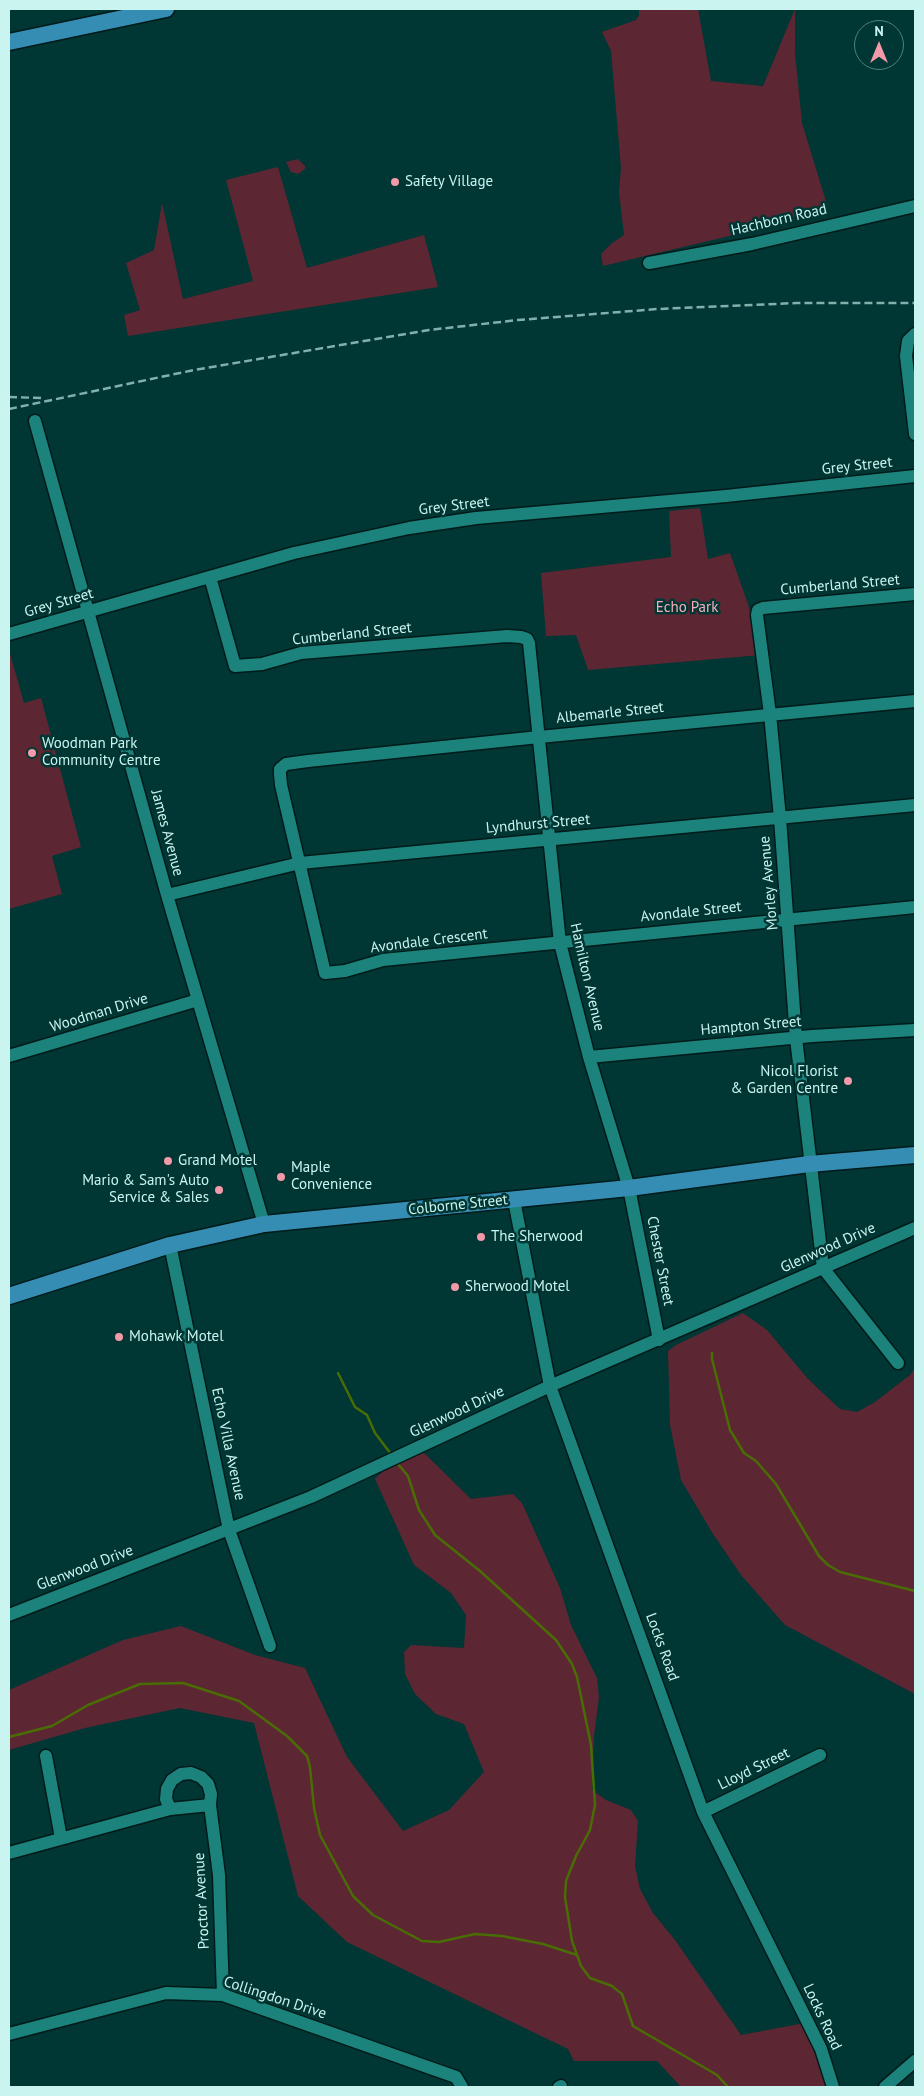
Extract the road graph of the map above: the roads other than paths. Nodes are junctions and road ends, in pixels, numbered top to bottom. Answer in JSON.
{"nodes":[{"id":1,"x":166,"y":9,"type":"edge"},
{"id":2,"x":9,"y":42,"type":"edge"},
{"id":3,"x":915,"y":206,"type":"edge"},
{"id":4,"x":649,"y":263,"type":"dead end"},
{"id":5,"x":913,"y":336,"type":"edge"},
{"id":6,"x":35,"y":421,"type":"dead end"},
{"id":7,"x":915,"y":434,"type":"edge"},
{"id":8,"x":915,"y":476,"type":"edge"},
{"id":9,"x":210,"y":577,"type":"junction"},
{"id":10,"x":915,"y":594,"type":"edge"},
{"id":11,"x":768,"y":607,"type":"joint"},
{"id":12,"x":88,"y":612,"type":"junction"},
{"id":13,"x":9,"y":634,"type":"edge"},
{"id":14,"x":531,"y":647,"type":"joint"},
{"id":15,"x":915,"y":701,"type":"edge"},
{"id":16,"x":770,"y":714,"type":"junction"},
{"id":17,"x":539,"y":737,"type":"junction"},
{"id":18,"x":915,"y":805,"type":"edge"},
{"id":19,"x":780,"y":818,"type":"junction"},
{"id":20,"x":550,"y":840,"type":"junction"},
{"id":21,"x":300,"y":863,"type":"junction"},
{"id":22,"x":167,"y":895,"type":"junction"},
{"id":23,"x":915,"y":907,"type":"edge"},
{"id":24,"x":788,"y":918,"type":"junction"},
{"id":25,"x":560,"y":943,"type":"junction"},
{"id":26,"x":198,"y":1000,"type":"junction"},
{"id":27,"x":915,"y":1030,"type":"edge"},
{"id":28,"x":796,"y":1038,"type":"junction"},
{"id":29,"x":9,"y":1056,"type":"edge"},
{"id":30,"x":589,"y":1057,"type":"junction"},
{"id":31,"x":915,"y":1155,"type":"edge"},
{"id":32,"x":809,"y":1164,"type":"junction"},
{"id":33,"x":629,"y":1188,"type":"junction"},
{"id":34,"x":514,"y":1200,"type":"junction"},
{"id":35,"x":264,"y":1224,"type":"junction"},
{"id":36,"x":915,"y":1228,"type":"edge"},
{"id":37,"x":170,"y":1245,"type":"junction"},
{"id":38,"x":823,"y":1268,"type":"junction"},
{"id":39,"x":9,"y":1296,"type":"edge"},
{"id":40,"x":659,"y":1340,"type":"junction"},
{"id":41,"x":898,"y":1363,"type":"dead end"},
{"id":42,"x":550,"y":1386,"type":"junction"},
{"id":43,"x":229,"y":1530,"type":"junction"},
{"id":44,"x":9,"y":1615,"type":"edge"},
{"id":45,"x":270,"y":1646,"type":"dead end"},
{"id":46,"x":820,"y":1755,"type":"dead end"},
{"id":47,"x":46,"y":1756,"type":"dead end"},
{"id":48,"x":210,"y":1805,"type":"junction"},
{"id":49,"x":170,"y":1809,"type":"junction"},
{"id":50,"x":704,"y":1812,"type":"junction"},
{"id":51,"x":61,"y":1838,"type":"junction"},
{"id":52,"x":9,"y":1853,"type":"edge"},
{"id":53,"x":223,"y":1995,"type":"junction"},
{"id":54,"x":9,"y":2034,"type":"edge"},
{"id":55,"x":915,"y":2061,"type":"edge"},
{"id":56,"x":462,"y":2087,"type":"edge"},
{"id":57,"x":833,"y":2087,"type":"edge"},
{"id":58,"x":884,"y":2087,"type":"edge"}],
"edges":[{"from":1,"to":2,"type":"main road"},
{"from":3,"to":4,"type":"street","name":"Hachborn Road"},
{"from":5,"to":7,"type":"street"},
{"from":6,"to":12,"type":"street","name":"James Avenue"},
{"from":8,"to":9,"type":"street","name":"Grey Street"},
{"from":9,"to":12,"type":"street","name":"Grey Street"},
{"from":9,"to":14,"type":"street","name":"Cumberland Street"},
{"from":10,"to":11,"type":"street","name":"Cumberland Street"},
{"from":11,"to":16,"type":"street","name":"Morley Avenue"},
{"from":12,"to":13,"type":"street","name":"Grey Street"},
{"from":12,"to":22,"type":"street","name":"James Avenue"},
{"from":14,"to":17,"type":"street","name":"Hamilton Avenue"},
{"from":15,"to":16,"type":"street","name":"Albemarle Street"},
{"from":16,"to":17,"type":"street","name":"Albemarle Street"},
{"from":16,"to":19,"type":"street","name":"Morley Avenue"},
{"from":17,"to":20,"type":"street","name":"Hamilton Avenue"},
{"from":17,"to":21,"type":"street","name":"Albemarle Street"},
{"from":18,"to":19,"type":"street","name":"Lyndhurst Street"},
{"from":19,"to":20,"type":"street","name":"Lyndhurst Street"},
{"from":19,"to":24,"type":"street","name":"Morley Avenue"},
{"from":20,"to":21,"type":"street","name":"Lyndhurst Street"},
{"from":20,"to":25,"type":"street","name":"Hamilton Avenue"},
{"from":21,"to":22,"type":"street","name":"Lyndhurst Street"},
{"from":21,"to":25,"type":"street","name":"Avondale Crescent"},
{"from":22,"to":26,"type":"street","name":"James Avenue"},
{"from":23,"to":24,"type":"street","name":"Avondale Street"},
{"from":24,"to":25,"type":"street","name":"Avondale Street"},
{"from":24,"to":28,"type":"street","name":"Morley Avenue"},
{"from":25,"to":30,"type":"street","name":"Hamilton Avenue"},
{"from":26,"to":29,"type":"street","name":"Woodman Drive"},
{"from":26,"to":35,"type":"street","name":"James Avenue"},
{"from":27,"to":28,"type":"street","name":"Hampton Street"},
{"from":28,"to":30,"type":"street","name":"Hampton Street"},
{"from":28,"to":32,"type":"street","name":"Morley Avenue"},
{"from":30,"to":33,"type":"street","name":"Hamilton Avenue"},
{"from":31,"to":32,"type":"main road","name":"Colborne Street"},
{"from":32,"to":33,"type":"main road","name":"Colborne Street"},
{"from":32,"to":38,"type":"street","name":"Morley Avenue"},
{"from":33,"to":34,"type":"main road","name":"Colborne Street"},
{"from":33,"to":40,"type":"street","name":"Chester Street"},
{"from":34,"to":35,"type":"main road","name":"Colborne Street"},
{"from":34,"to":42,"type":"street","name":"Locks Road"},
{"from":35,"to":37,"type":"main road","name":"Colborne Street"},
{"from":36,"to":38,"type":"street","name":"Glenwood Drive"},
{"from":37,"to":39,"type":"main road","name":"Colborne Street"},
{"from":37,"to":43,"type":"street","name":"Echo Villa Avenue"},
{"from":38,"to":40,"type":"street","name":"Glenwood Drive"},
{"from":38,"to":41,"type":"street"},
{"from":40,"to":42,"type":"street","name":"Glenwood Drive"},
{"from":42,"to":43,"type":"street","name":"Glenwood Drive"},
{"from":42,"to":50,"type":"street","name":"Locks Road"},
{"from":43,"to":44,"type":"street","name":"Glenwood Drive"},
{"from":43,"to":45,"type":"street","name":"Echo Villa Avenue"},
{"from":46,"to":50,"type":"street","name":"Lloyd Street"},
{"from":47,"to":51,"type":"street"},
{"from":48,"to":49,"type":"street"},
{"from":48,"to":49,"type":"street","name":"Proctor Avenue"},
{"from":48,"to":53,"type":"street","name":"Proctor Avenue"},
{"from":49,"to":51,"type":"street"},
{"from":50,"to":57,"type":"street","name":"Locks Road"},
{"from":51,"to":52,"type":"street"},
{"from":53,"to":54,"type":"street","name":"Collingdon Drive"},
{"from":53,"to":56,"type":"street","name":"Collingdon Drive"},
{"from":55,"to":58,"type":"street"}]}
